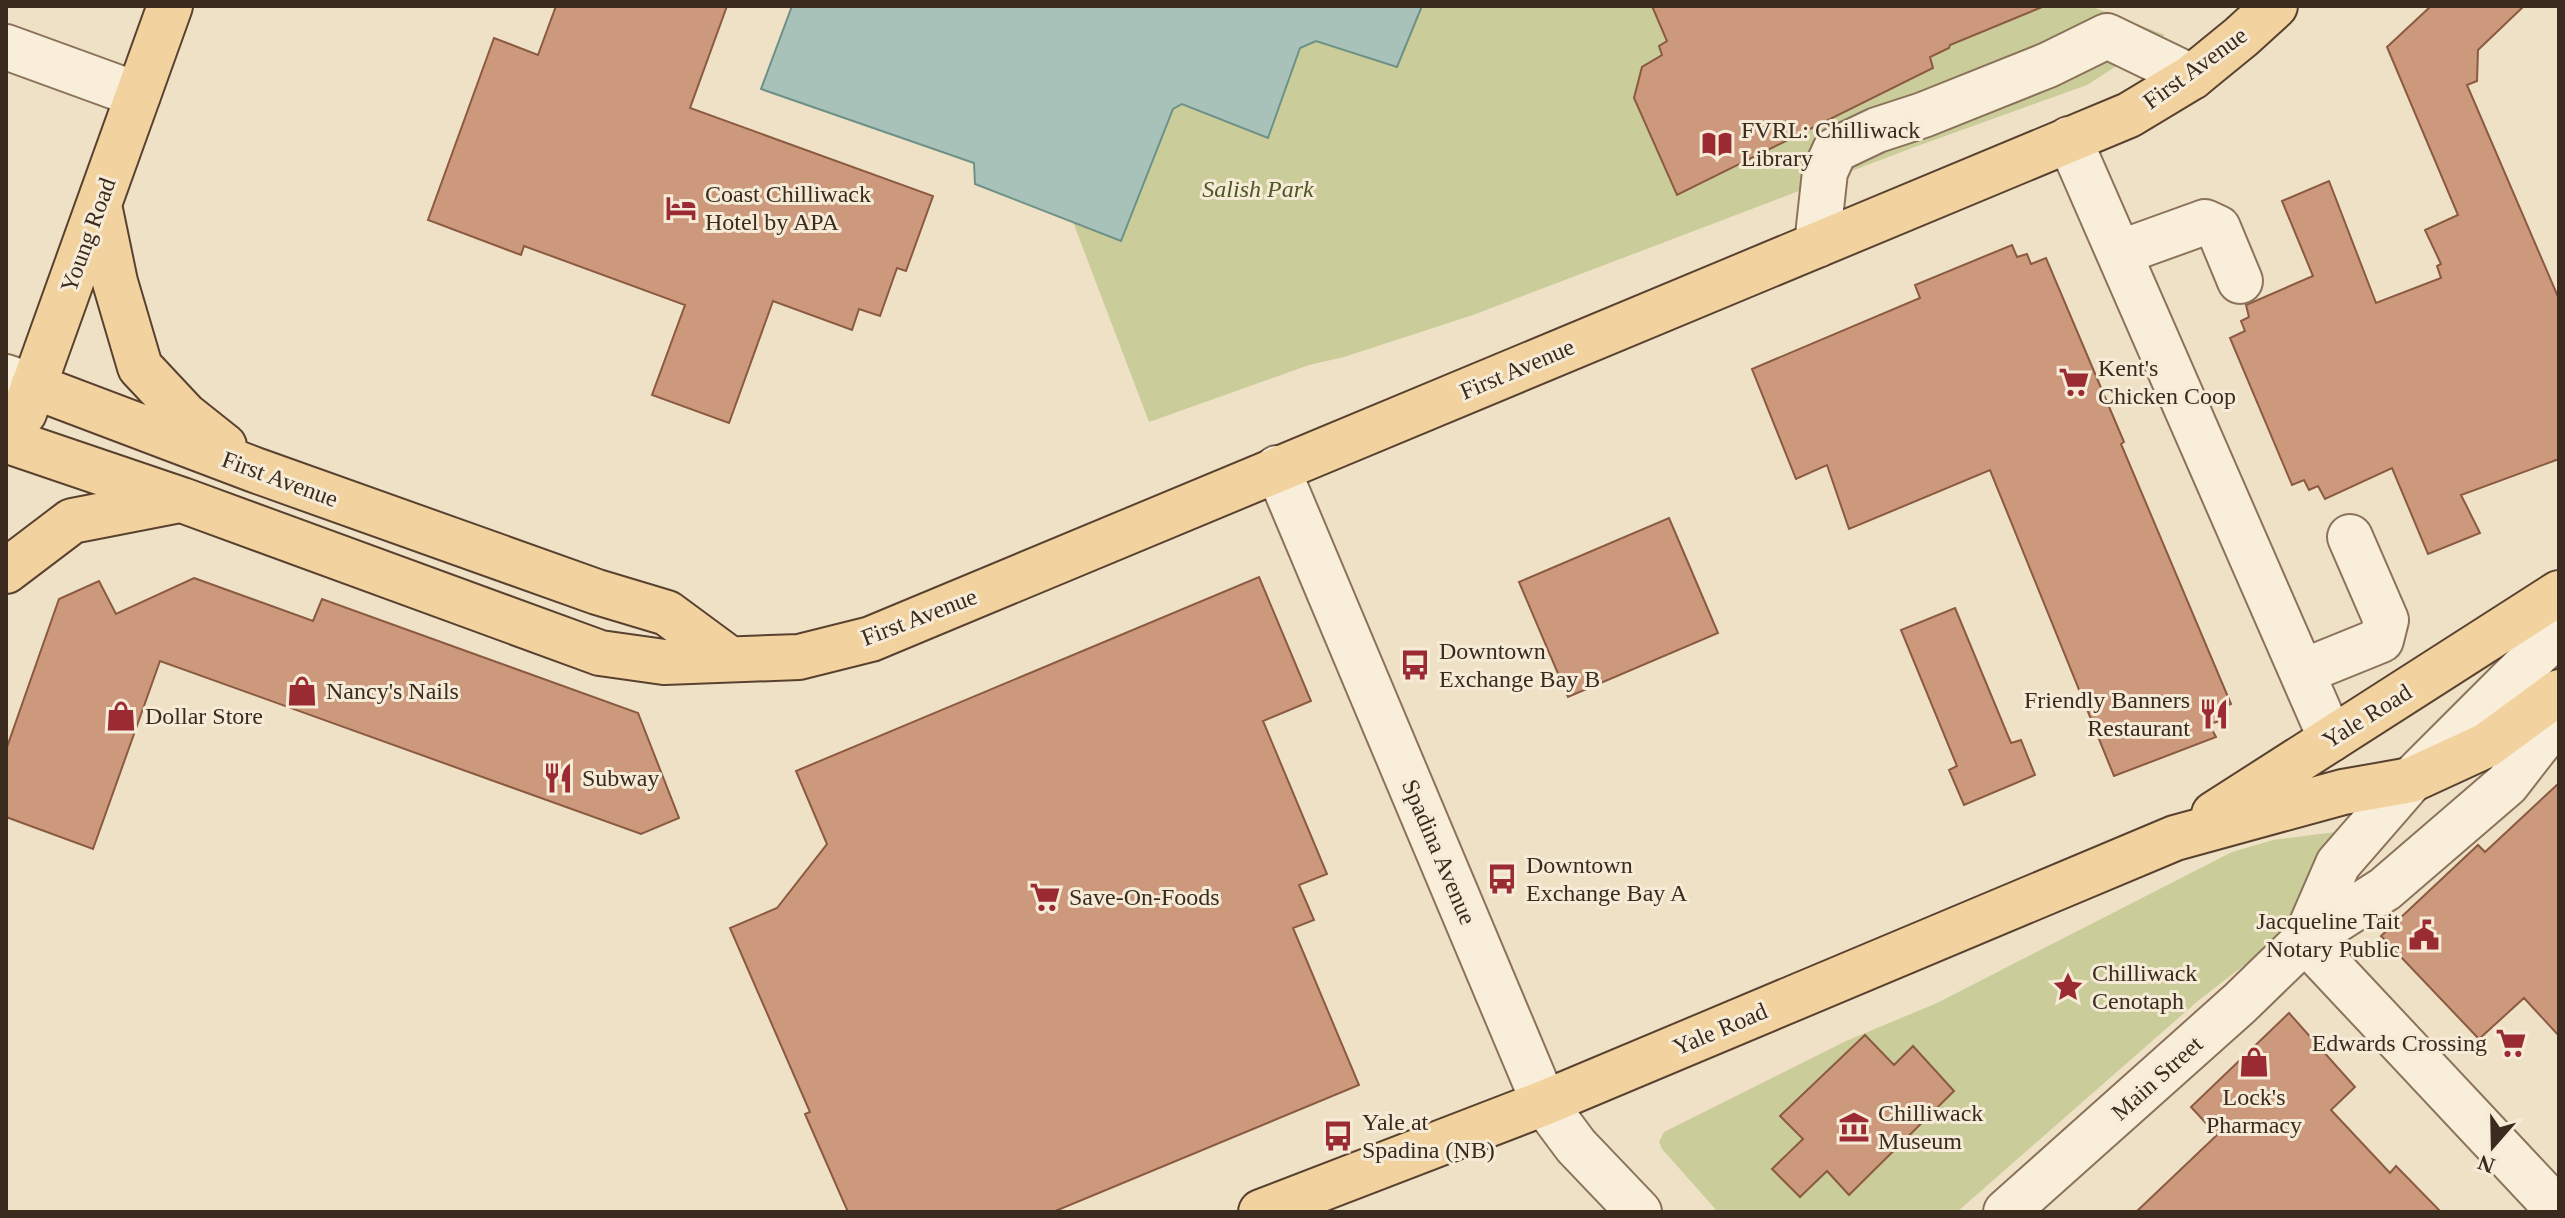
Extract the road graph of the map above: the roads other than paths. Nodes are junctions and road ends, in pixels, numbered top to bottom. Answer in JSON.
{"nodes":[{"id":1,"x":170,"y":6,"type":"edge"},
{"id":2,"x":2275,"y":6,"type":"edge"},
{"id":3,"x":6,"y":47,"type":"edge"},
{"id":4,"x":2192,"y":77,"type":"junction"},
{"id":5,"x":138,"y":95,"type":"junction"},
{"id":6,"x":2069,"y":139,"type":"junction"},
{"id":7,"x":99,"y":204,"type":"junction"},
{"id":8,"x":1817,"y":245,"type":"junction"},
{"id":9,"x":2119,"y":253,"type":"junction"},
{"id":10,"x":2240,"y":281,"type":"dead end"},
{"id":11,"x":20,"y":381,"type":"edge"},
{"id":12,"x":9,"y":449,"type":"edge"},
{"id":13,"x":1277,"y":468,"type":"junction"},
{"id":14,"x":255,"y":470,"type":"junction"},
{"id":15,"x":182,"y":500,"type":"junction"},
{"id":16,"x":2350,"y":537,"type":"dead end"},
{"id":17,"x":6,"y":571,"type":"edge"},
{"id":18,"x":2559,"y":593,"type":"edge"},
{"id":19,"x":2559,"y":632,"type":"edge"},
{"id":20,"x":728,"y":658,"type":"junction"},
{"id":21,"x":2302,"y":672,"type":"junction"},
{"id":22,"x":2559,"y":692,"type":"edge"},
{"id":23,"x":2559,"y":717,"type":"edge"},
{"id":24,"x":2331,"y":739,"type":"junction"},
{"id":25,"x":2411,"y":780,"type":"junction"},
{"id":26,"x":2175,"y":838,"type":"junction"},
{"id":27,"x":2305,"y":940,"type":"junction"},
{"id":28,"x":1544,"y":1103,"type":"junction"},
{"id":29,"x":2559,"y":1211,"type":"edge"},
{"id":30,"x":1261,"y":1212,"type":"edge"},
{"id":31,"x":1639,"y":1212,"type":"edge"},
{"id":32,"x":2006,"y":1212,"type":"edge"}],
"edges":[{"from":1,"to":5,"type":"main road","name":"Young Road"},
{"from":2,"to":4,"type":"main road","name":"First Avenue"},
{"from":3,"to":5,"type":"street"},
{"from":4,"to":6,"type":"main road","name":"First Avenue"},
{"from":4,"to":8,"type":"street"},
{"from":5,"to":7,"type":"main road","name":"Young Road"},
{"from":6,"to":8,"type":"main road","name":"First Avenue"},
{"from":6,"to":9,"type":"street"},
{"from":7,"to":11,"type":"main road","name":"Young Road"},
{"from":7,"to":14,"type":"main road"},
{"from":8,"to":13,"type":"main road","name":"First Avenue"},
{"from":9,"to":10,"type":"street"},
{"from":9,"to":21,"type":"street"},
{"from":11,"to":12,"type":"main road","name":"Young Road"},
{"from":11,"to":14,"type":"main road","name":"First Avenue"},
{"from":12,"to":15,"type":"main road","name":"First Avenue"},
{"from":13,"to":20,"type":"main road","name":"First Avenue"},
{"from":13,"to":28,"type":"street","name":"Spadina Avenue"},
{"from":14,"to":20,"type":"main road","name":"First Avenue"},
{"from":15,"to":17,"type":"main road"},
{"from":15,"to":20,"type":"main road","name":"First Avenue"},
{"from":16,"to":21,"type":"street"},
{"from":18,"to":24,"type":"main road","name":"Yale Road"},
{"from":19,"to":25,"type":"street","name":"Main Street"},
{"from":21,"to":24,"type":"street"},
{"from":22,"to":25,"type":"main road","name":"Yale Road"},
{"from":23,"to":27,"type":"street","name":"Main Street"},
{"from":24,"to":26,"type":"main road","name":"Yale Road"},
{"from":25,"to":26,"type":"main road","name":"Yale Road"},
{"from":25,"to":27,"type":"street","name":"Main Street"},
{"from":26,"to":28,"type":"main road","name":"Yale Road"},
{"from":27,"to":29,"type":"street"},
{"from":27,"to":32,"type":"street","name":"Main Street"},
{"from":28,"to":30,"type":"main road","name":"Yale Road"},
{"from":28,"to":31,"type":"street","name":"Spadina Avenue"}]}
